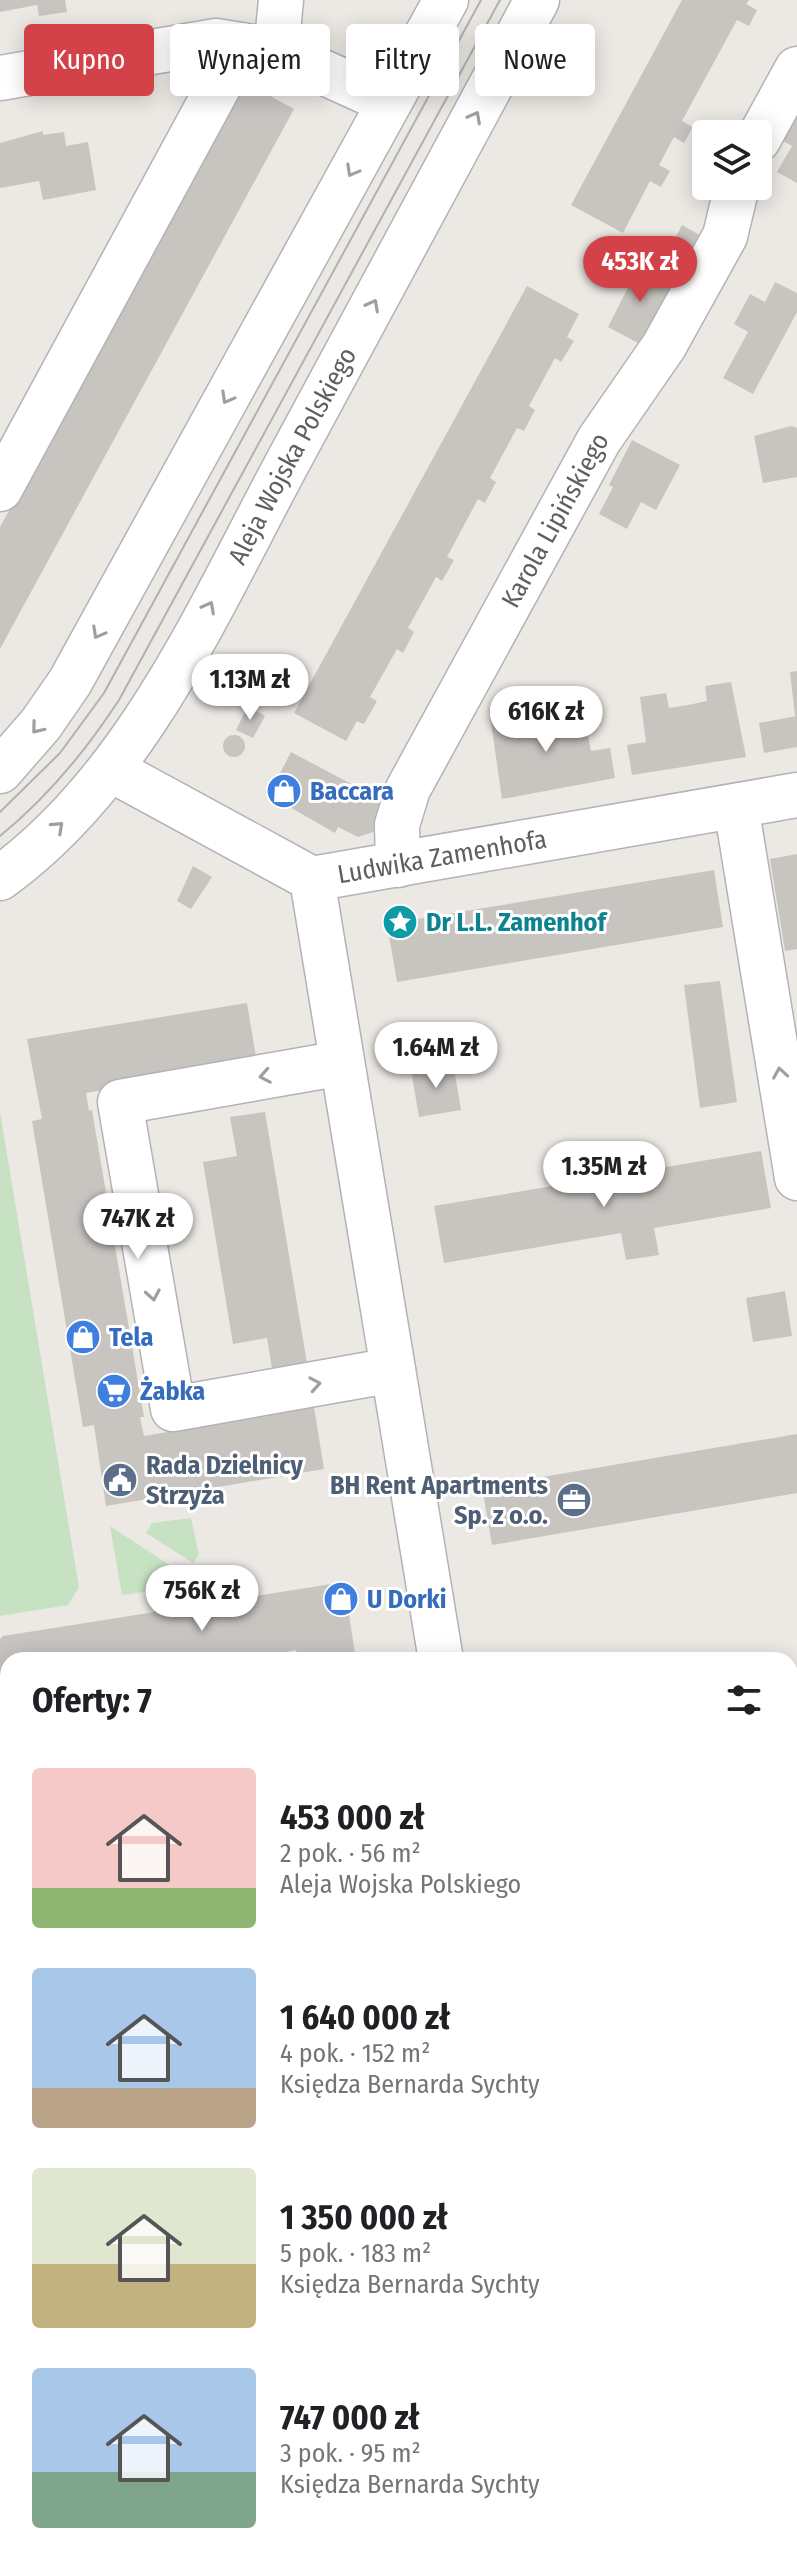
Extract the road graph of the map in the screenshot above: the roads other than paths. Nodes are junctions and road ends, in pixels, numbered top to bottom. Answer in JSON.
{"nodes":[{"id":1,"x":281,"y":0,"type":"edge"},
{"id":2,"x":446,"y":0,"type":"edge"},
{"id":3,"x":537,"y":0,"type":"edge"},
{"id":4,"x":270,"y":24,"type":"edge"},
{"id":5,"x":170,"y":49,"type":"edge"},
{"id":6,"x":797,"y":69,"type":"edge"},
{"id":7,"x":330,"y":77,"type":"edge"},
{"id":8,"x":0,"y":78,"type":"edge"},
{"id":9,"x":231,"y":96,"type":"edge"},
{"id":10,"x":389,"y":102,"type":"junction"},
{"id":11,"x":769,"y":120,"type":"edge"},
{"id":12,"x":734,"y":200,"type":"edge"},
{"id":13,"x":0,"y":489,"type":"edge"},
{"id":14,"x":110,"y":769,"type":"junction"},
{"id":15,"x":0,"y":771,"type":"edge"},
{"id":16,"x":797,"y":795,"type":"edge"},
{"id":17,"x":736,"y":806,"type":"junction"},
{"id":18,"x":398,"y":865,"type":"junction"},
{"id":19,"x":0,"y":878,"type":"edge"},
{"id":20,"x":312,"y":879,"type":"junction"},
{"id":21,"x":342,"y":1063,"type":"junction"},
{"id":22,"x":797,"y":1178,"type":"edge"},
{"id":23,"x":393,"y":1370,"type":"junction"},
{"id":24,"x":440,"y":1652,"type":"edge"}],
"edges":[{"from":1,"to":4,"type":"street"},
{"from":2,"to":10,"type":"street"},
{"from":14,"to":3,"type":"street","name":"Aleja Wojska Polskiego","one_way":true},
{"from":5,"to":8,"type":"street"},
{"from":6,"to":11,"type":"street"},
{"from":7,"to":10,"type":"street"},
{"from":9,"to":13,"type":"street"},
{"from":10,"to":15,"type":"street","one_way":true},
{"from":12,"to":18,"type":"street","name":"Karola Lipińskiego"},
{"from":19,"to":14,"type":"street","name":"Aleja Wojska Polskiego","one_way":true},
{"from":14,"to":20,"type":"street","name":"Ludwika Zamenhofa"},
{"from":16,"to":17,"type":"street","name":"Ludwika Zamenhofa"},
{"from":17,"to":18,"type":"street","name":"Ludwika Zamenhofa"},
{"from":22,"to":17,"type":"street","one_way":true},
{"from":18,"to":20,"type":"street","name":"Ludwika Zamenhofa"},
{"from":20,"to":21,"type":"street"},
{"from":21,"to":23,"type":"street"},
{"from":21,"to":23,"type":"street","one_way":true},
{"from":23,"to":24,"type":"street"}]}
